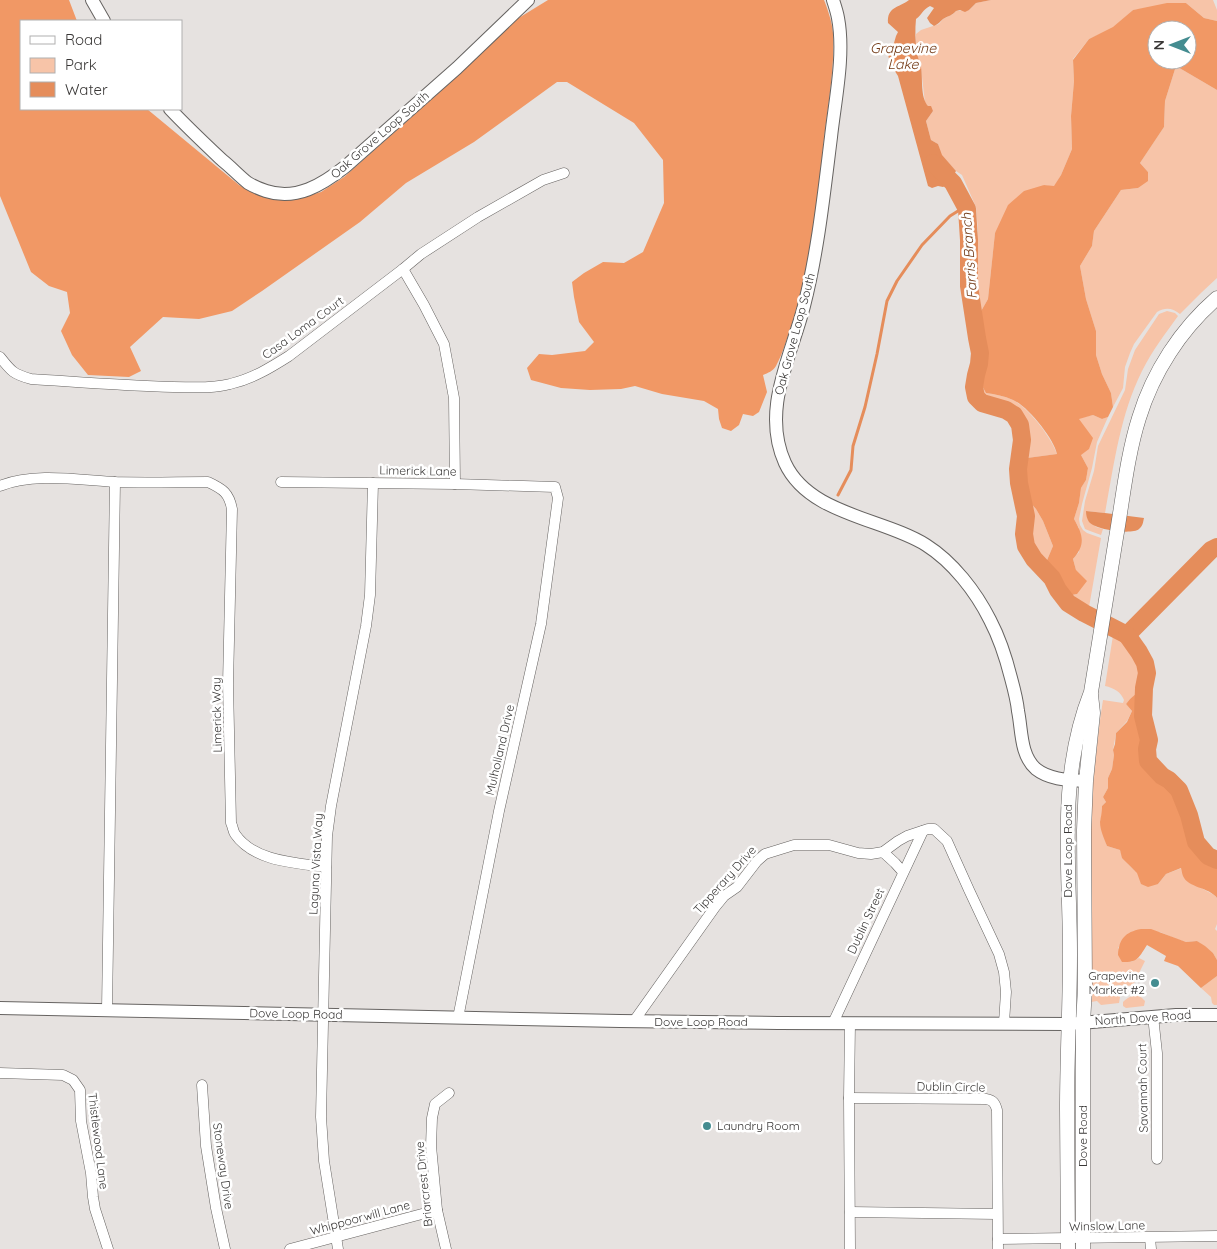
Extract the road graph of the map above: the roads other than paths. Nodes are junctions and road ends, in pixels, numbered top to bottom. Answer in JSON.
{"nodes":[{"id":1,"x":92,"y":0,"type":"edge"},
{"id":2,"x":528,"y":0,"type":"edge"},
{"id":3,"x":833,"y":0,"type":"edge"},
{"id":4,"x":103,"y":20,"type":"edge"},
{"id":5,"x":171,"y":110,"type":"edge"},
{"id":6,"x":564,"y":173,"type":"dead end"},
{"id":7,"x":403,"y":269,"type":"junction"},
{"id":8,"x":1217,"y":298,"type":"edge"},
{"id":9,"x":0,"y":356,"type":"edge"},
{"id":10,"x":115,"y":482,"type":"junction"},
{"id":11,"x":282,"y":482,"type":"dead end"},
{"id":12,"x":373,"y":483,"type":"junction"},
{"id":13,"x":455,"y":484,"type":"junction"},
{"id":14,"x":0,"y":486,"type":"edge"},
{"id":15,"x":555,"y":487,"type":"joint"},
{"id":16,"x":1091,"y":692,"type":"junction"},
{"id":17,"x":1070,"y":780,"type":"junction"},
{"id":18,"x":1086,"y":781,"type":"junction"},
{"id":19,"x":923,"y":831,"type":"junction"},
{"id":20,"x":883,"y":852,"type":"junction"},
{"id":21,"x":326,"y":867,"type":"junction"},
{"id":22,"x":903,"y":872,"type":"junction"},
{"id":23,"x":0,"y":1008,"type":"edge"},
{"id":24,"x":107,"y":1010,"type":"junction"},
{"id":25,"x":324,"y":1015,"type":"junction"},
{"id":26,"x":1217,"y":1015,"type":"edge"},
{"id":27,"x":1153,"y":1016,"type":"junction"},
{"id":28,"x":458,"y":1018,"type":"junction"},
{"id":29,"x":634,"y":1022,"type":"junction"},
{"id":30,"x":833,"y":1023,"type":"junction"},
{"id":31,"x":850,"y":1023,"type":"junction"},
{"id":32,"x":1004,"y":1023,"type":"junction"},
{"id":33,"x":1083,"y":1023,"type":"junction"},
{"id":34,"x":1068,"y":1024,"type":"junction"},
{"id":35,"x":0,"y":1073,"type":"edge"},
{"id":36,"x":202,"y":1085,"type":"dead end"},
{"id":37,"x":449,"y":1093,"type":"dead end"},
{"id":38,"x":849,"y":1098,"type":"junction"},
{"id":39,"x":1157,"y":1159,"type":"dead end"},
{"id":40,"x":437,"y":1210,"type":"junction"},
{"id":41,"x":850,"y":1212,"type":"junction"},
{"id":42,"x":997,"y":1214,"type":"junction"},
{"id":43,"x":1217,"y":1236,"type":"edge"},
{"id":44,"x":336,"y":1238,"type":"junction"},
{"id":45,"x":1150,"y":1238,"type":"junction"},
{"id":46,"x":998,"y":1244,"type":"edge"},
{"id":47,"x":1068,"y":1244,"type":"edge"},
{"id":48,"x":1083,"y":1244,"type":"edge"},
{"id":49,"x":108,"y":1249,"type":"edge"},
{"id":50,"x":225,"y":1249,"type":"edge"},
{"id":51,"x":290,"y":1249,"type":"edge"},
{"id":52,"x":338,"y":1249,"type":"edge"},
{"id":53,"x":446,"y":1249,"type":"edge"},
{"id":54,"x":850,"y":1249,"type":"edge"},
{"id":55,"x":1151,"y":1249,"type":"edge"}],
"edges":[{"from":1,"to":4,"type":"street"},
{"from":2,"to":5,"type":"street","name":"Oak Grove Loop South"},
{"from":3,"to":17,"type":"street","name":"Oak Grove Loop South"},
{"from":6,"to":7,"type":"street","name":"Casa Loma Court"},
{"from":7,"to":9,"type":"street","name":"Casa Loma Court"},
{"from":7,"to":13,"type":"street"},
{"from":8,"to":16,"type":"main road","name":"Dove Loop Road"},
{"from":10,"to":14,"type":"street"},
{"from":10,"to":21,"type":"street","name":"Limerick Way"},
{"from":10,"to":24,"type":"street"},
{"from":11,"to":12,"type":"street","name":"Limerick Lane"},
{"from":12,"to":13,"type":"street","name":"Limerick Lane"},
{"from":12,"to":21,"type":"street","name":"Laguna Vista Way"},
{"from":13,"to":15,"type":"street","name":"Limerick Lane"},
{"from":15,"to":28,"type":"street","name":"Mulholland Drive"},
{"from":16,"to":17,"type":"main road","name":"Dove Loop Road"},
{"from":16,"to":18,"type":"main road","name":"Dove Loop Road"},
{"from":17,"to":18,"type":"street","name":"Oak Grove Loop South"},
{"from":17,"to":34,"type":"main road","name":"Dove Loop Road"},
{"from":18,"to":33,"type":"main road","name":"Dove Loop Road"},
{"from":19,"to":20,"type":"street"},
{"from":19,"to":22,"type":"street","name":"Dublin Street"},
{"from":19,"to":32,"type":"street"},
{"from":20,"to":22,"type":"street"},
{"from":20,"to":29,"type":"street","name":"Tipperary Drive"},
{"from":21,"to":25,"type":"street","name":"Laguna Vista Way"},
{"from":22,"to":30,"type":"street","name":"Dublin Street"},
{"from":23,"to":24,"type":"street","name":"Dove Loop Road"},
{"from":24,"to":25,"type":"street","name":"Dove Loop Road"},
{"from":25,"to":28,"type":"street","name":"Dove Loop Road"},
{"from":25,"to":44,"type":"street","name":"Laguna Vista Way"},
{"from":26,"to":27,"type":"street","name":"North Dove Road"},
{"from":27,"to":33,"type":"street","name":"North Dove Road"},
{"from":27,"to":39,"type":"street","name":"Savannah Court"},
{"from":28,"to":29,"type":"street","name":"Dove Loop Road"},
{"from":29,"to":30,"type":"street","name":"Dove Loop Road"},
{"from":30,"to":31,"type":"street","name":"Dove Loop Road"},
{"from":31,"to":32,"type":"street","name":"Dove Loop Road"},
{"from":31,"to":38,"type":"street"},
{"from":32,"to":34,"type":"street","name":"Dove Loop Road"},
{"from":33,"to":34,"type":"street","name":"North Dove Road"},
{"from":33,"to":48,"type":"main road","name":"Dove Road"},
{"from":34,"to":47,"type":"main road","name":"Dove Road"},
{"from":35,"to":49,"type":"street","name":"Thistlewood Lane"},
{"from":36,"to":50,"type":"street","name":"Stoneway Drive"},
{"from":37,"to":40,"type":"street","name":"Briarcrest Drive"},
{"from":38,"to":41,"type":"street"},
{"from":38,"to":42,"type":"street","name":"Dublin Circle"},
{"from":40,"to":44,"type":"street","name":"Whippoorwill Lane"},
{"from":40,"to":53,"type":"street","name":"Briarcrest Drive"},
{"from":41,"to":42,"type":"street"},
{"from":41,"to":54,"type":"street"},
{"from":42,"to":46,"type":"street","name":"Dublin Circle"},
{"from":43,"to":45,"type":"street","name":"Winslow Lane"},
{"from":44,"to":51,"type":"street","name":"Whippoorwill Lane"},
{"from":44,"to":52,"type":"street","name":"Laguna Vista Way"},
{"from":45,"to":48,"type":"street","name":"Winslow Lane"},
{"from":45,"to":55,"type":"street"},
{"from":46,"to":47,"type":"street","name":"Winslow Lane"},
{"from":47,"to":48,"type":"street","name":"Winslow Lane"}]}
